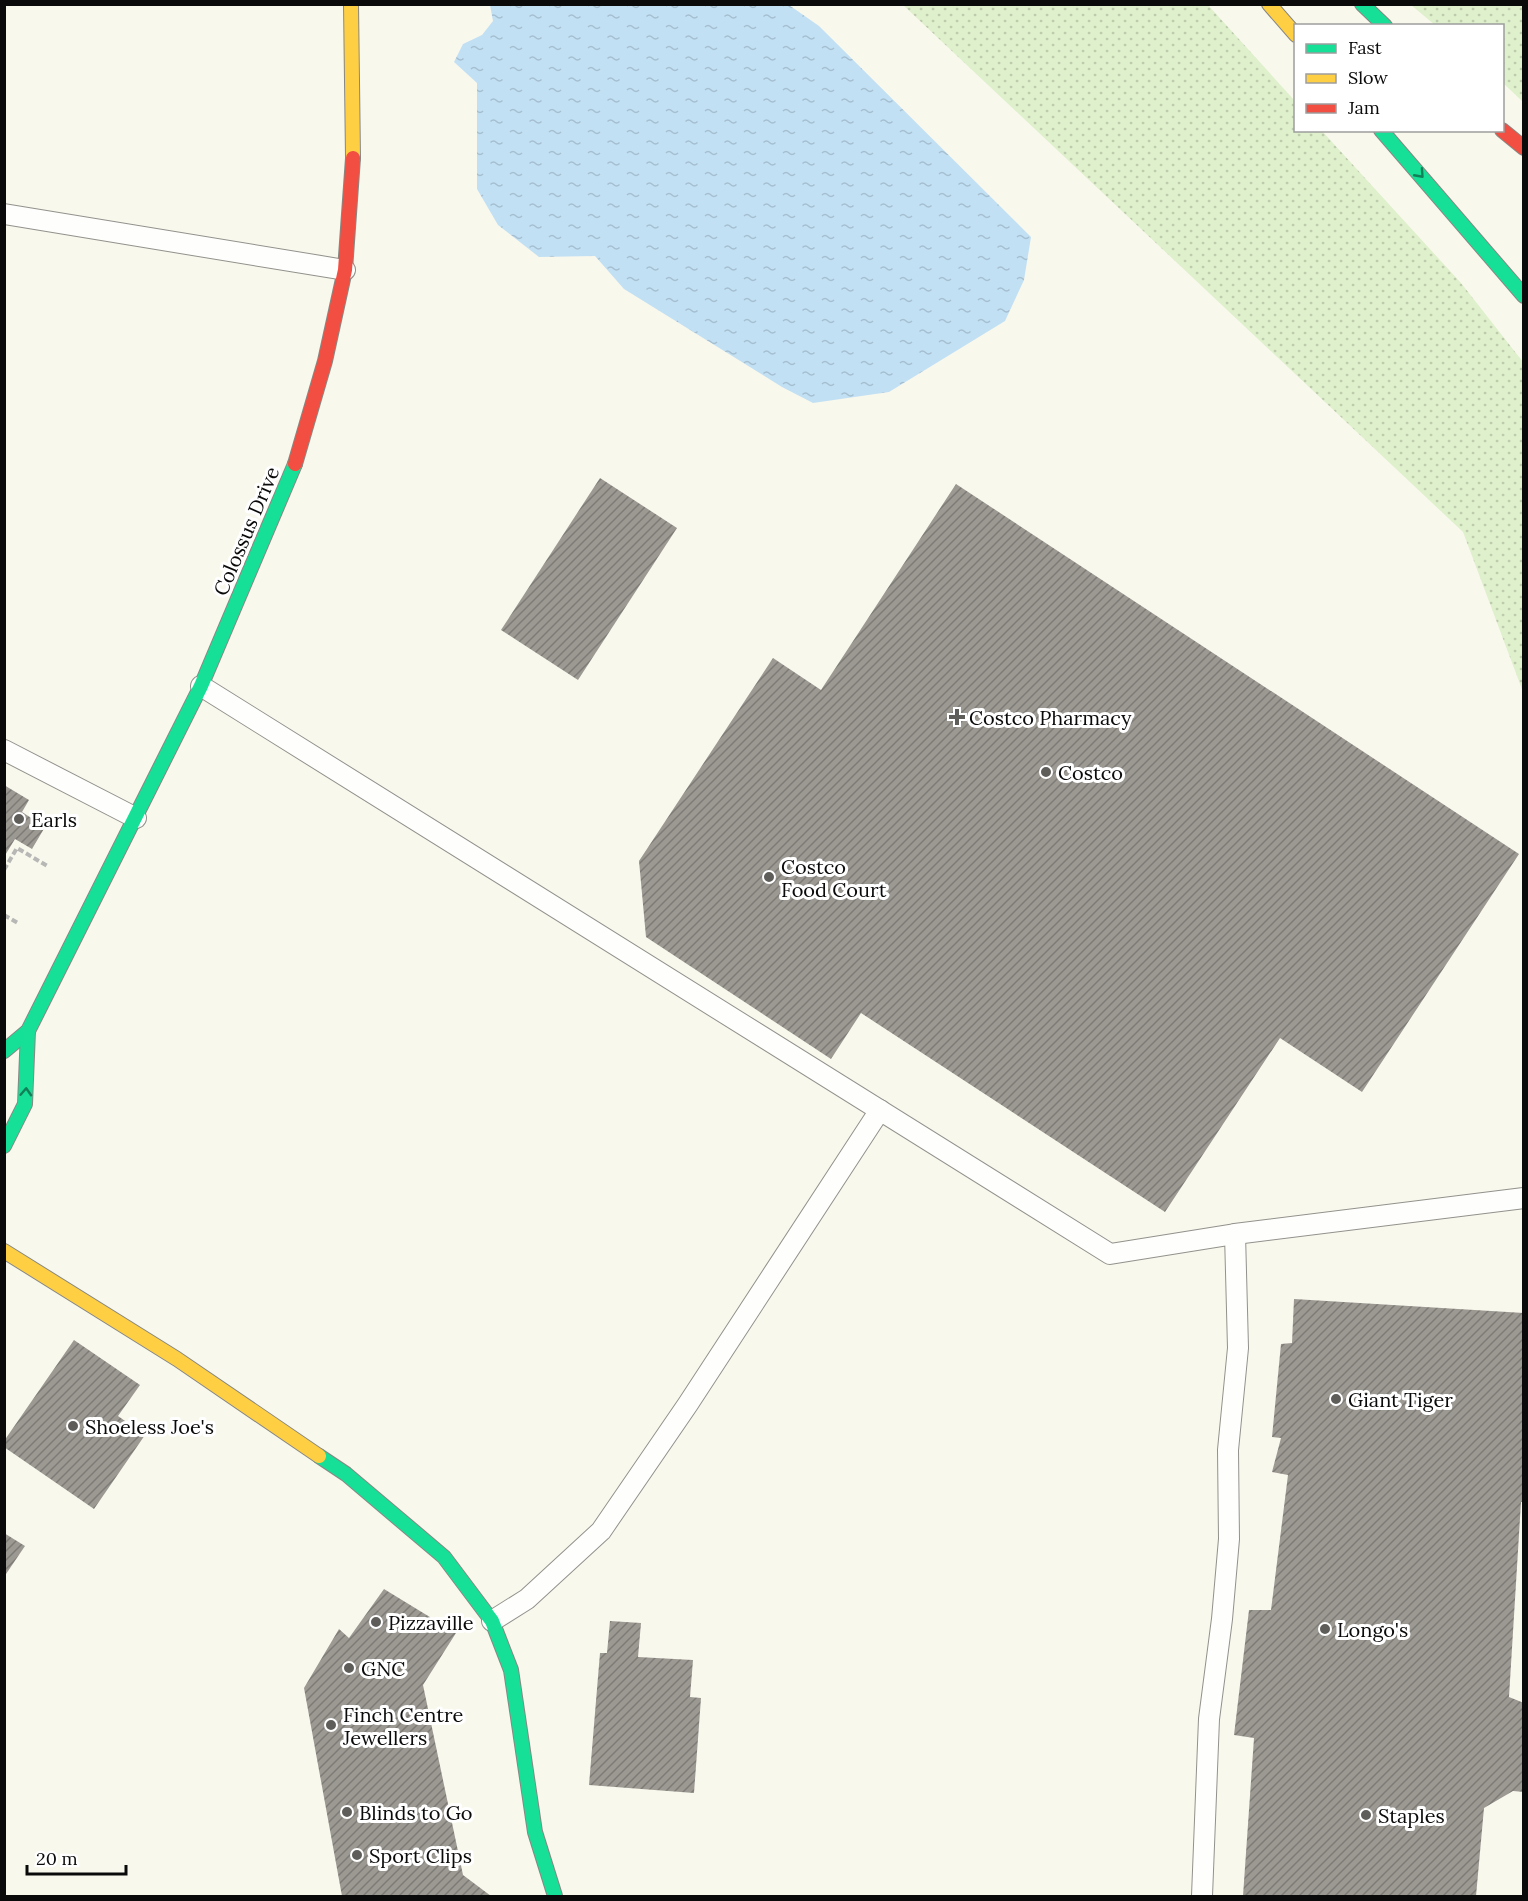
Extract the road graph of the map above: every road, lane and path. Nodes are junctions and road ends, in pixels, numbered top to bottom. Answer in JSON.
{"nodes":[{"id":1,"x":351,"y":4,"type":"edge"},
{"id":2,"x":1269,"y":4,"type":"edge"},
{"id":3,"x":1362,"y":4,"type":"edge"},
{"id":4,"x":1383,"y":24,"type":"edge"},
{"id":5,"x":1294,"y":33,"type":"edge"},
{"id":6,"x":1504,"y":131,"type":"edge"},
{"id":7,"x":1383,"y":132,"type":"edge"},
{"id":8,"x":1524,"y":148,"type":"edge"},
{"id":9,"x":4,"y":214,"type":"edge"},
{"id":10,"x":345,"y":270,"type":"junction"},
{"id":11,"x":1524,"y":296,"type":"edge"},
{"id":12,"x":201,"y":686,"type":"junction"},
{"id":13,"x":4,"y":750,"type":"edge"},
{"id":14,"x":136,"y":818,"type":"junction"},
{"id":15,"x":49,"y":867,"type":"dead end"},
{"id":16,"x":4,"y":870,"type":"edge"},
{"id":17,"x":4,"y":915,"type":"edge"},
{"id":18,"x":18,"y":923,"type":"dead end"},
{"id":19,"x":28,"y":1031,"type":"junction"},
{"id":20,"x":4,"y":1052,"type":"edge"},
{"id":21,"x":880,"y":1110,"type":"junction"},
{"id":22,"x":4,"y":1146,"type":"edge"},
{"id":23,"x":1524,"y":1198,"type":"edge"},
{"id":24,"x":1235,"y":1234,"type":"junction"},
{"id":25,"x":4,"y":1251,"type":"edge"},
{"id":26,"x":492,"y":1621,"type":"junction"},
{"id":27,"x":555,"y":1896,"type":"edge"},
{"id":28,"x":1202,"y":1896,"type":"edge"}],
"edges":[{"from":1,"to":10,"type":"main road","name":"Colossus Drive"},
{"from":2,"to":5,"type":"main road"},
{"from":3,"to":4,"type":"main road"},
{"from":6,"to":8,"type":"main road"},
{"from":7,"to":11,"type":"main road","one_way":true},
{"from":9,"to":10,"type":"lane"},
{"from":10,"to":12,"type":"main road","name":"Colossus Drive"},
{"from":12,"to":14,"type":"main road","name":"Colossus Drive"},
{"from":12,"to":21,"type":"lane"},
{"from":13,"to":14,"type":"lane"},
{"from":14,"to":19,"type":"main road","name":"Colossus Drive"},
{"from":15,"to":16,"type":"path"},
{"from":17,"to":18,"type":"path"},
{"from":19,"to":20,"type":"main road","name":"Colossus Drive"},
{"from":22,"to":19,"type":"main road","name":"Colossus Drive","one_way":true},
{"from":21,"to":24,"type":"lane"},
{"from":21,"to":26,"type":"lane"},
{"from":23,"to":24,"type":"lane"},
{"from":24,"to":28,"type":"lane"},
{"from":25,"to":26,"type":"main road"},
{"from":26,"to":27,"type":"main road"}]}
